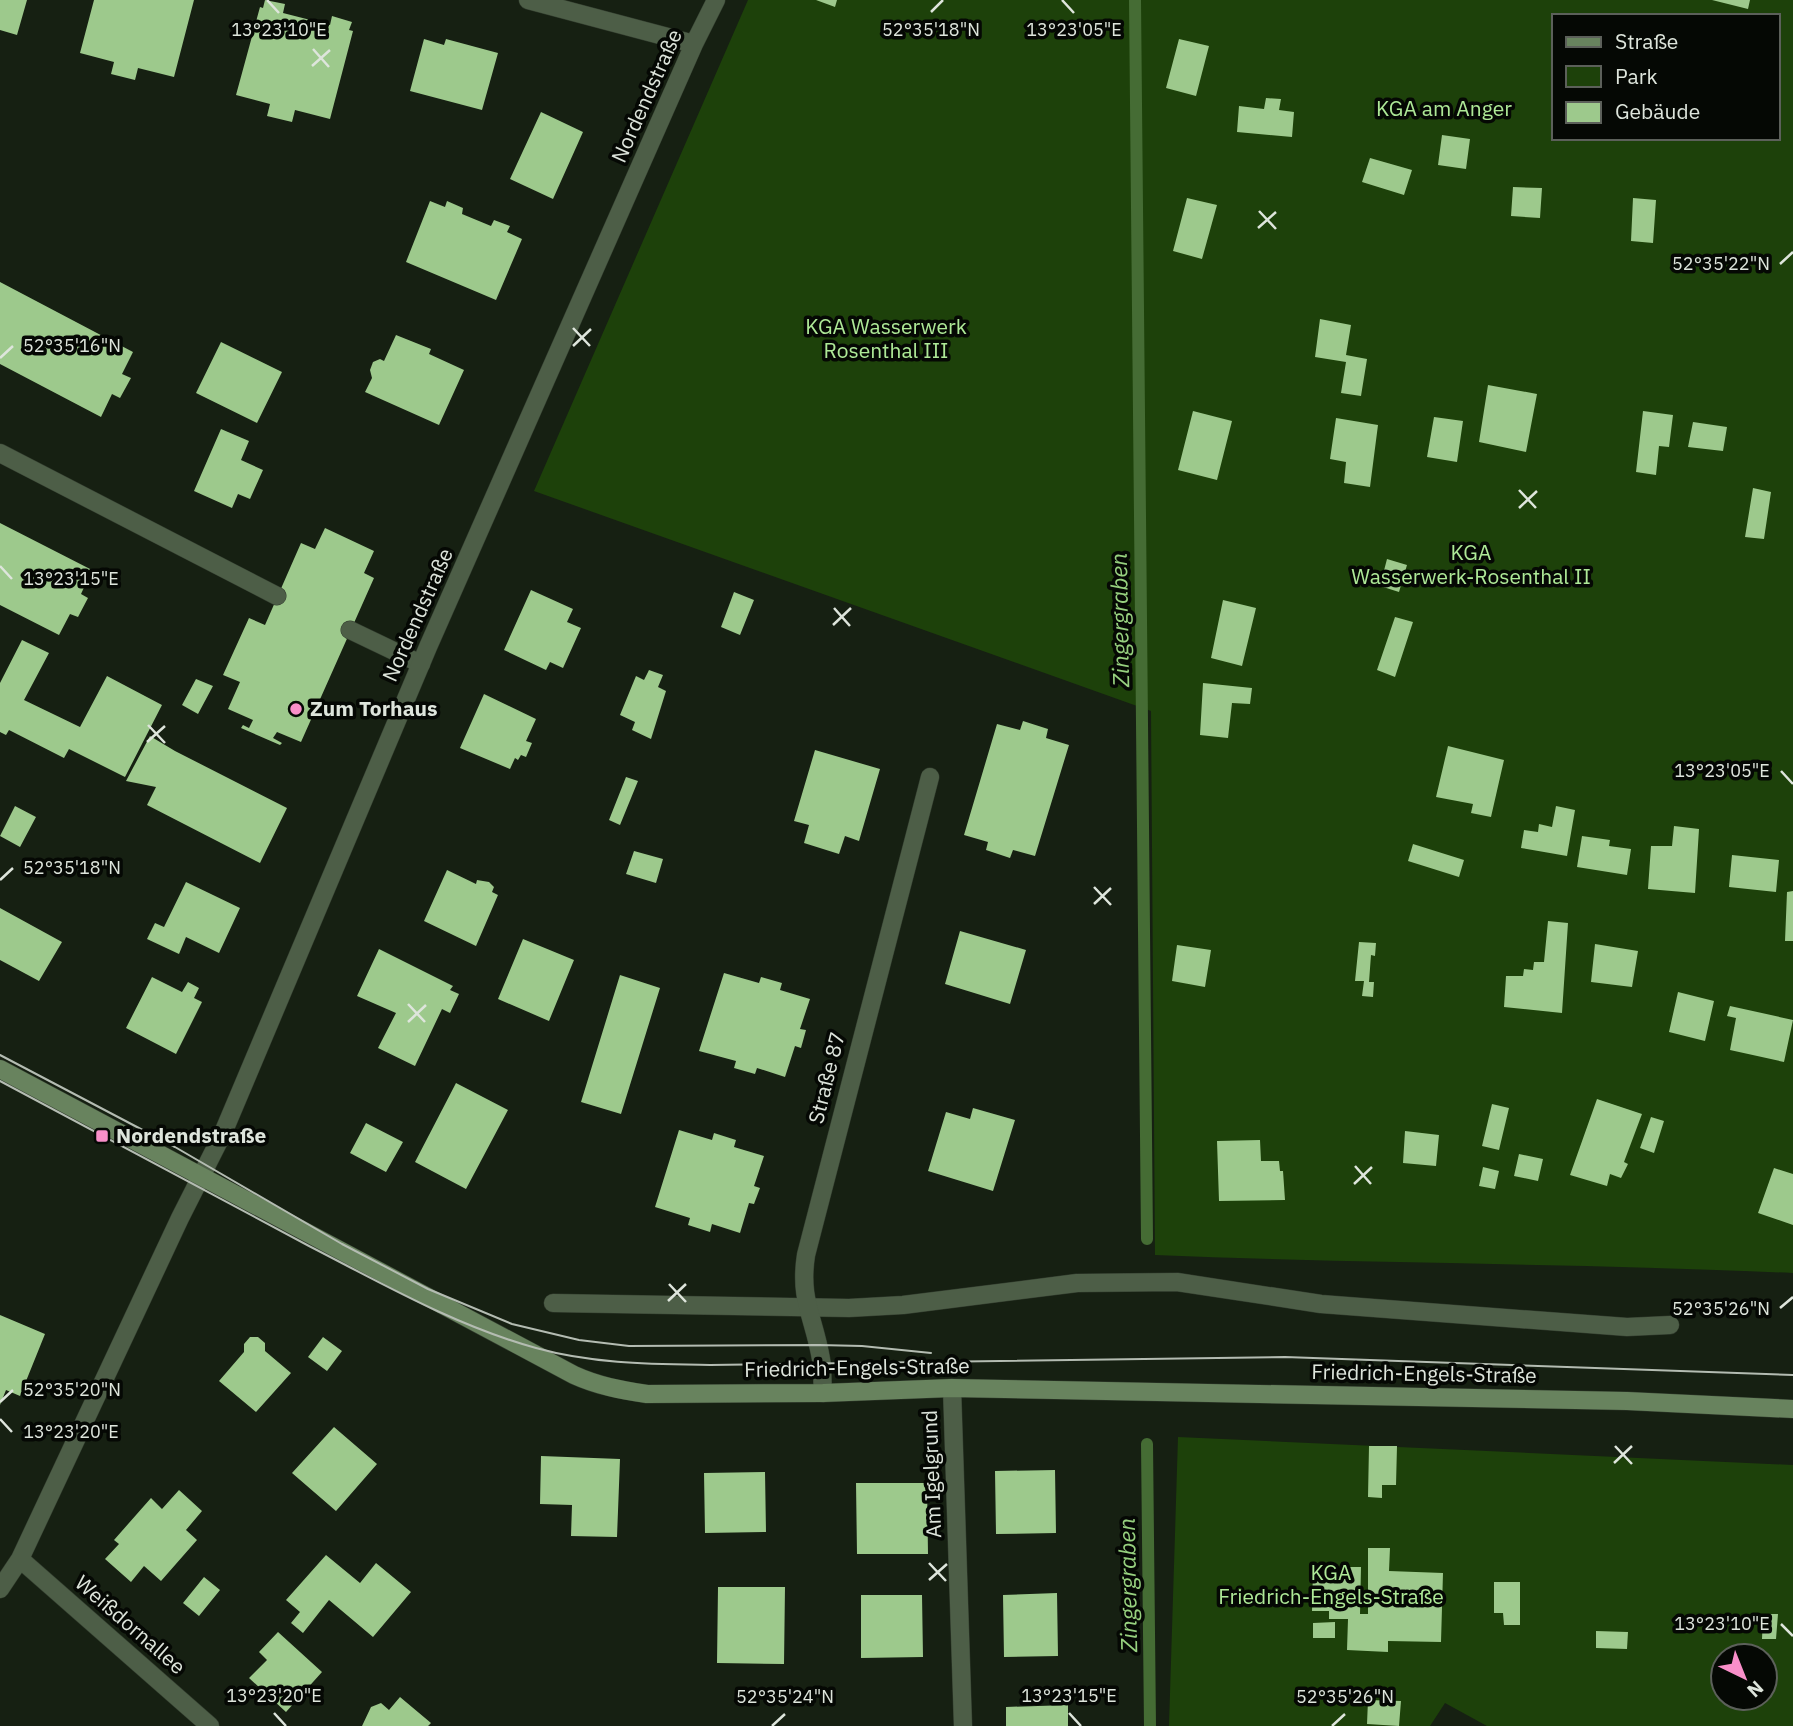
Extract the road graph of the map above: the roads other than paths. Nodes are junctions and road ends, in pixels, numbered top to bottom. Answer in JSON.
{"nodes":[{"id":1,"x":528,"y":0,"type":"edge"},
{"id":2,"x":716,"y":0,"type":"edge"},
{"id":3,"x":694,"y":44,"type":"junction"},
{"id":4,"x":0,"y":453,"type":"edge"},
{"id":5,"x":278,"y":596,"type":"dead end"},
{"id":6,"x":351,"y":630,"type":"dead end"},
{"id":7,"x":421,"y":664,"type":"junction"},
{"id":8,"x":930,"y":777,"type":"dead end"},
{"id":9,"x":0,"y":1069,"type":"edge"},
{"id":10,"x":202,"y":1177,"type":"junction"},
{"id":11,"x":553,"y":1303,"type":"dead end"},
{"id":12,"x":807,"y":1309,"type":"junction"},
{"id":13,"x":1670,"y":1325,"type":"dead end"},
{"id":14,"x":952,"y":1388,"type":"junction"},
{"id":15,"x":822,"y":1393,"type":"junction"},
{"id":16,"x":1793,"y":1409,"type":"edge"},
{"id":17,"x":20,"y":1559,"type":"junction"},
{"id":18,"x":0,"y":1589,"type":"edge"},
{"id":19,"x":210,"y":1726,"type":"edge"},
{"id":20,"x":963,"y":1726,"type":"edge"}],
"edges":[{"from":1,"to":3,"type":"street"},
{"from":2,"to":3,"type":"street","name":"Nordendstraße"},
{"from":3,"to":7,"type":"street","name":"Nordendstraße"},
{"from":4,"to":5,"type":"street"},
{"from":6,"to":7,"type":"street"},
{"from":7,"to":10,"type":"street","name":"Nordendstraße"},
{"from":8,"to":12,"type":"street","name":"Straße 87"},
{"from":9,"to":10,"type":"main road","name":"Friedrich-Engels-Straße"},
{"from":10,"to":15,"type":"main road","name":"Friedrich-Engels-Straße"},
{"from":10,"to":17,"type":"street","name":"Nordendstraße"},
{"from":11,"to":12,"type":"street"},
{"from":12,"to":13,"type":"street"},
{"from":12,"to":15,"type":"street","name":"Straße 87"},
{"from":14,"to":15,"type":"main road","name":"Friedrich-Engels-Straße"},
{"from":14,"to":16,"type":"main road","name":"Friedrich-Engels-Straße"},
{"from":14,"to":20,"type":"street","name":"Am Igelgrund"},
{"from":17,"to":18,"type":"street","name":"Nordendstraße"},
{"from":17,"to":19,"type":"street","name":"Weißdornallee"}]}
